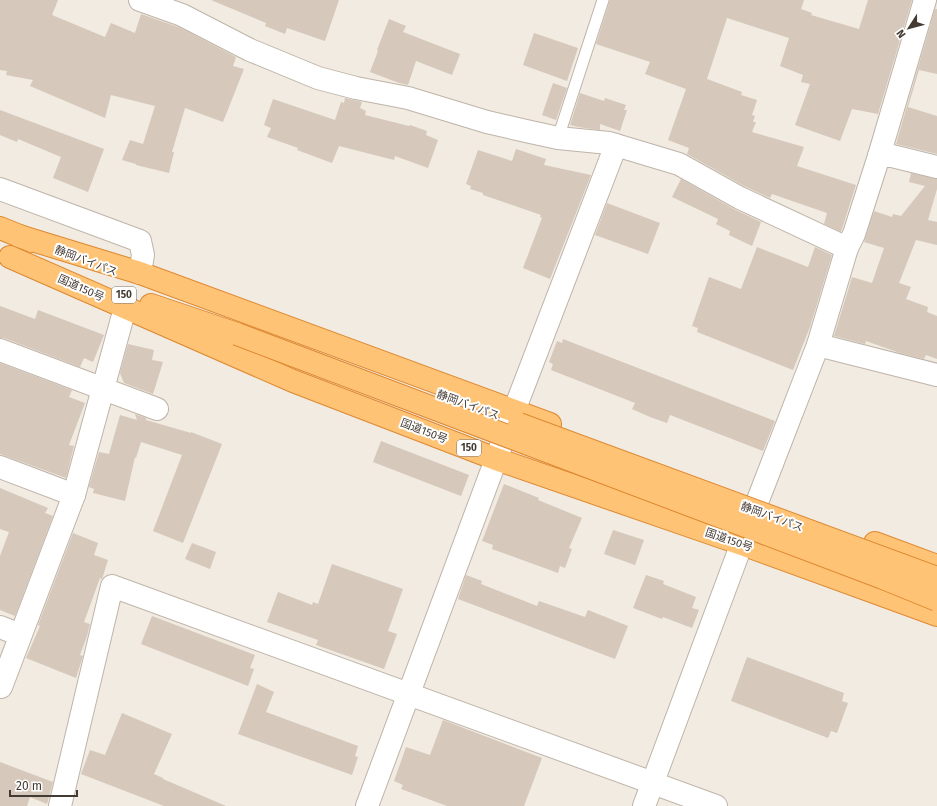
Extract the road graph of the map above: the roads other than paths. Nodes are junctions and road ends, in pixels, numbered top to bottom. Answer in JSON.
{"nodes":[{"id":1,"x":140,"y":0,"type":"edge"},
{"id":2,"x":603,"y":0,"type":"edge"},
{"id":3,"x":925,"y":0,"type":"edge"},
{"id":4,"x":185,"y":7,"type":"edge"},
{"id":5,"x":558,"y":138,"type":"junction"},
{"id":6,"x":616,"y":145,"type":"junction"},
{"id":7,"x":879,"y":156,"type":"junction"},
{"id":8,"x":937,"y":167,"type":"edge"},
{"id":9,"x":0,"y":190,"type":"edge"},
{"id":10,"x":10,"y":232,"type":"edge"},
{"id":11,"x":847,"y":248,"type":"junction"},
{"id":12,"x":5,"y":255,"type":"edge"},
{"id":13,"x":140,"y":273,"type":"junction"},
{"id":14,"x":126,"y":308,"type":"junction"},
{"id":15,"x":239,"y":328,"type":"junction"},
{"id":16,"x":818,"y":345,"type":"junction"},
{"id":17,"x":0,"y":350,"type":"edge"},
{"id":18,"x":937,"y":376,"type":"edge"},
{"id":19,"x":103,"y":388,"type":"junction"},
{"id":20,"x":157,"y":409,"type":"dead end"},
{"id":21,"x":514,"y":411,"type":"junction"},
{"id":22,"x":496,"y":459,"type":"junction"},
{"id":23,"x":0,"y":467,"type":"edge"},
{"id":24,"x":74,"y":495,"type":"junction"},
{"id":25,"x":758,"y":500,"type":"junction"},
{"id":26,"x":742,"y":544,"type":"junction"},
{"id":27,"x":937,"y":566,"type":"edge"},
{"id":28,"x":937,"y":578,"type":"edge"},
{"id":29,"x":937,"y":600,"type":"edge"},
{"id":30,"x":937,"y":615,"type":"edge"},
{"id":31,"x":0,"y":627,"type":"edge"},
{"id":32,"x":20,"y":635,"type":"junction"},
{"id":33,"x":1,"y":687,"type":"dead end"},
{"id":34,"x":409,"y":694,"type":"junction"},
{"id":35,"x":653,"y":783,"type":"junction"},
{"id":36,"x":60,"y":806,"type":"edge"},
{"id":37,"x":367,"y":806,"type":"edge"},
{"id":38,"x":644,"y":806,"type":"edge"},
{"id":39,"x":716,"y":806,"type":"edge"}],
"edges":[{"from":1,"to":4,"type":"street"},
{"from":2,"to":5,"type":"lane"},
{"from":3,"to":7,"type":"street"},
{"from":4,"to":5,"type":"street"},
{"from":5,"to":6,"type":"street"},
{"from":6,"to":11,"type":"street"},
{"from":6,"to":21,"type":"street"},
{"from":7,"to":8,"type":"street"},
{"from":7,"to":11,"type":"street"},
{"from":9,"to":13,"type":"street"},
{"from":10,"to":13,"type":"highway","number":"150"},
{"from":10,"to":15,"type":"highway","name":"静岡バイパス","number":"150"},
{"from":11,"to":16,"type":"street"},
{"from":12,"to":14,"type":"highway","name":"国道150号","number":"150"},
{"from":12,"to":15,"type":"highway","name":"静岡バイパス","number":"150"},
{"from":13,"to":21,"type":"highway","number":"150"},
{"from":14,"to":19,"type":"street"},
{"from":14,"to":22,"type":"highway","name":"国道150号","number":"150"},
{"from":15,"to":28,"type":"highway","name":"静岡バイパス","number":"150","bridge":true},
{"from":15,"to":29,"type":"highway","name":"静岡バイパス","number":"150","bridge":true},
{"from":16,"to":18,"type":"street"},
{"from":16,"to":25,"type":"street"},
{"from":17,"to":19,"type":"street"},
{"from":19,"to":20,"type":"street"},
{"from":19,"to":24,"type":"street"},
{"from":21,"to":22,"type":"street"},
{"from":21,"to":25,"type":"highway","number":"150"},
{"from":22,"to":26,"type":"highway","name":"国道150号","number":"150"},
{"from":22,"to":34,"type":"street"},
{"from":23,"to":24,"type":"street"},
{"from":24,"to":32,"type":"street"},
{"from":25,"to":26,"type":"street"},
{"from":25,"to":27,"type":"highway","number":"150"},
{"from":26,"to":30,"type":"highway","name":"国道150号","number":"150"},
{"from":26,"to":35,"type":"street"},
{"from":31,"to":32,"type":"street"},
{"from":32,"to":33,"type":"street"},
{"from":34,"to":35,"type":"street"},
{"from":34,"to":36,"type":"street"},
{"from":34,"to":37,"type":"street"},
{"from":35,"to":38,"type":"street"},
{"from":35,"to":39,"type":"street"}]}
